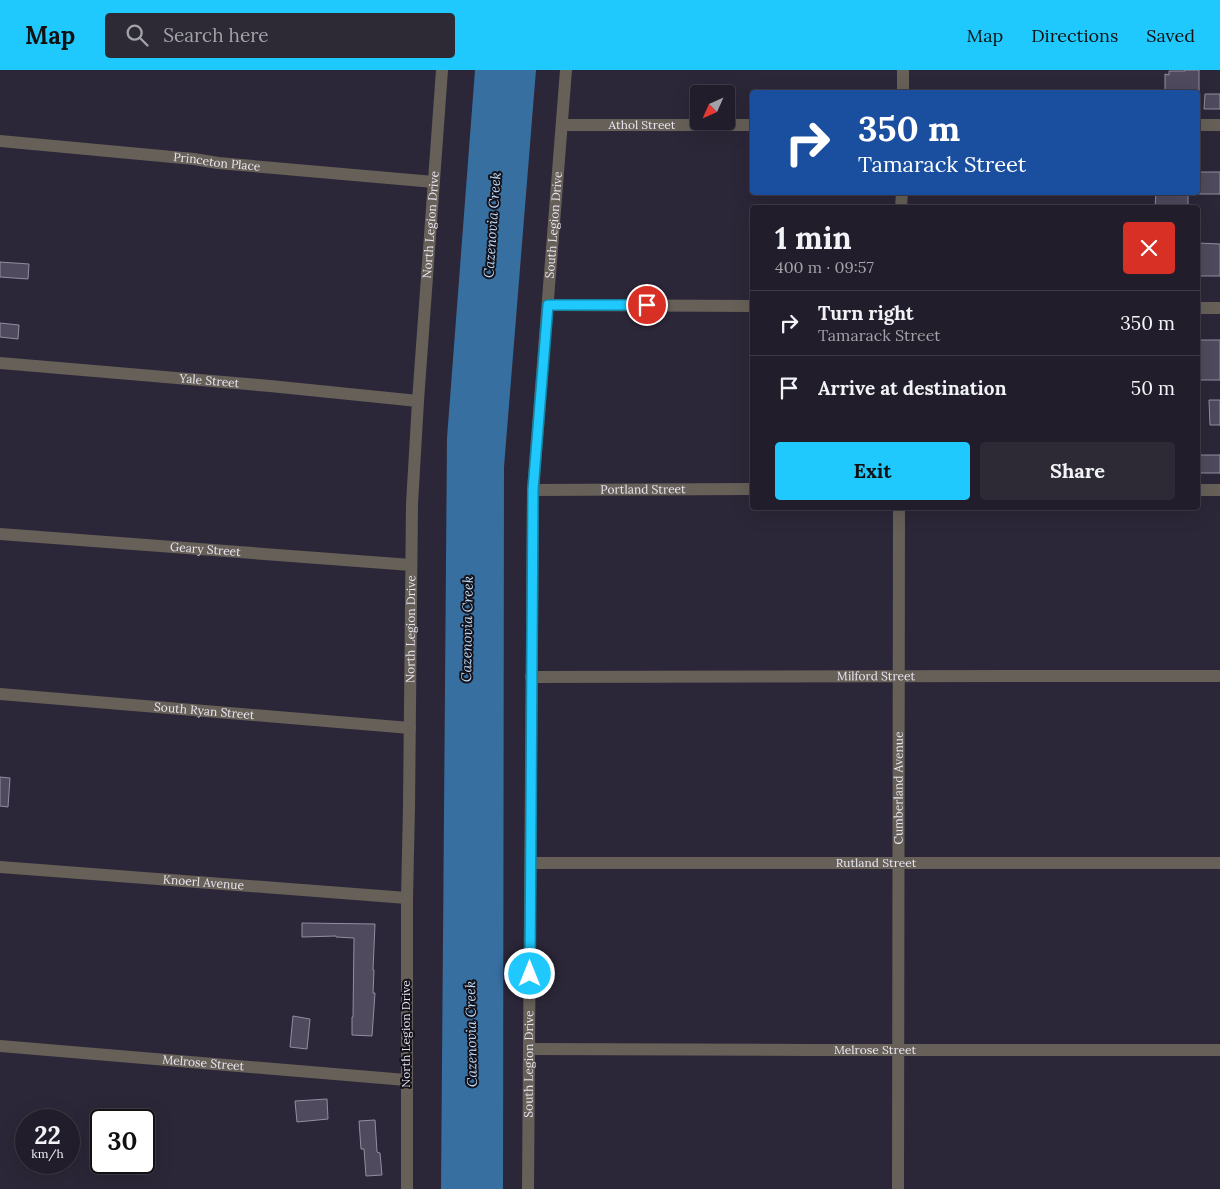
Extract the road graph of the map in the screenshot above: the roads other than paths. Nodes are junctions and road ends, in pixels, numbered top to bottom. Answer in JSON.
{"nodes":[{"id":1,"x":442,"y":70,"type":"edge"},
{"id":2,"x":566,"y":70,"type":"edge"},
{"id":3,"x":903,"y":70,"type":"edge"},
{"id":4,"x":903,"y":90,"type":"edge"},
{"id":5,"x":562,"y":125,"type":"junction"},
{"id":6,"x":750,"y":125,"type":"edge"},
{"id":7,"x":1200,"y":125,"type":"edge"},
{"id":8,"x":1220,"y":125,"type":"edge"},
{"id":9,"x":0,"y":141,"type":"edge"},
{"id":10,"x":434,"y":182,"type":"junction"},
{"id":11,"x":548,"y":305,"type":"junction"},
{"id":12,"x":750,"y":306,"type":"edge"},
{"id":13,"x":1200,"y":308,"type":"edge"},
{"id":14,"x":1220,"y":308,"type":"edge"},
{"id":15,"x":0,"y":363,"type":"edge"},
{"id":16,"x":418,"y":401,"type":"junction"},
{"id":17,"x":750,"y":489,"type":"edge"},
{"id":18,"x":533,"y":490,"type":"junction"},
{"id":19,"x":1200,"y":490,"type":"edge"},
{"id":20,"x":1220,"y":490,"type":"edge"},
{"id":21,"x":899,"y":510,"type":"edge"},
{"id":22,"x":0,"y":534,"type":"edge"},
{"id":23,"x":411,"y":565,"type":"junction"},
{"id":24,"x":899,"y":676,"type":"junction"},
{"id":25,"x":1220,"y":676,"type":"edge"},
{"id":26,"x":532,"y":677,"type":"junction"},
{"id":27,"x":0,"y":694,"type":"edge"},
{"id":28,"x":410,"y":728,"type":"junction"},
{"id":29,"x":531,"y":863,"type":"junction"},
{"id":30,"x":898,"y":863,"type":"junction"},
{"id":31,"x":1220,"y":863,"type":"edge"},
{"id":32,"x":0,"y":867,"type":"edge"},
{"id":33,"x":407,"y":898,"type":"junction"},
{"id":34,"x":0,"y":1046,"type":"edge"},
{"id":35,"x":529,"y":1049,"type":"junction"},
{"id":36,"x":898,"y":1050,"type":"junction"},
{"id":37,"x":1220,"y":1050,"type":"edge"},
{"id":38,"x":406,"y":1080,"type":"junction"},
{"id":39,"x":407,"y":1189,"type":"edge"},
{"id":40,"x":528,"y":1189,"type":"edge"},
{"id":41,"x":898,"y":1189,"type":"edge"}],
"edges":[{"from":1,"to":10,"type":"street","name":"North Legion Drive"},
{"from":2,"to":5,"type":"street","name":"South Legion Drive"},
{"from":3,"to":4,"type":"street"},
{"from":5,"to":6,"type":"street","name":"Athol Street"},
{"from":5,"to":11,"type":"street","name":"South Legion Drive"},
{"from":7,"to":8,"type":"street"},
{"from":9,"to":10,"type":"street","name":"Princeton Place"},
{"from":10,"to":16,"type":"street","name":"North Legion Drive"},
{"from":11,"to":12,"type":"street"},
{"from":11,"to":18,"type":"street","name":"South Legion Drive"},
{"from":13,"to":14,"type":"street"},
{"from":15,"to":16,"type":"street","name":"Yale Street"},
{"from":16,"to":23,"type":"street","name":"North Legion Drive"},
{"from":17,"to":18,"type":"street","name":"Portland Street"},
{"from":18,"to":26,"type":"street","name":"South Legion Drive"},
{"from":19,"to":20,"type":"street"},
{"from":21,"to":24,"type":"street","name":"Cumberland Avenue"},
{"from":22,"to":23,"type":"street","name":"Geary Street"},
{"from":23,"to":28,"type":"street","name":"North Legion Drive"},
{"from":24,"to":25,"type":"street","name":"Milford Street"},
{"from":24,"to":26,"type":"street","name":"Milford Street"},
{"from":24,"to":30,"type":"street","name":"Cumberland Avenue"},
{"from":26,"to":29,"type":"street","name":"South Legion Drive"},
{"from":27,"to":28,"type":"street","name":"South Ryan Street"},
{"from":28,"to":33,"type":"street","name":"North Legion Drive"},
{"from":29,"to":30,"type":"street","name":"Rutland Street"},
{"from":29,"to":35,"type":"street","name":"South Legion Drive"},
{"from":30,"to":31,"type":"street","name":"Rutland Street"},
{"from":30,"to":36,"type":"street","name":"Cumberland Avenue"},
{"from":32,"to":33,"type":"street","name":"Knoerl Avenue"},
{"from":33,"to":38,"type":"street","name":"North Legion Drive"},
{"from":34,"to":38,"type":"street","name":"Melrose Street"},
{"from":35,"to":36,"type":"street","name":"Melrose Street"},
{"from":35,"to":40,"type":"street","name":"South Legion Drive"},
{"from":36,"to":37,"type":"street","name":"Melrose Street"},
{"from":36,"to":41,"type":"street","name":"Cumberland Avenue"},
{"from":38,"to":39,"type":"street","name":"North Legion Drive"}]}
